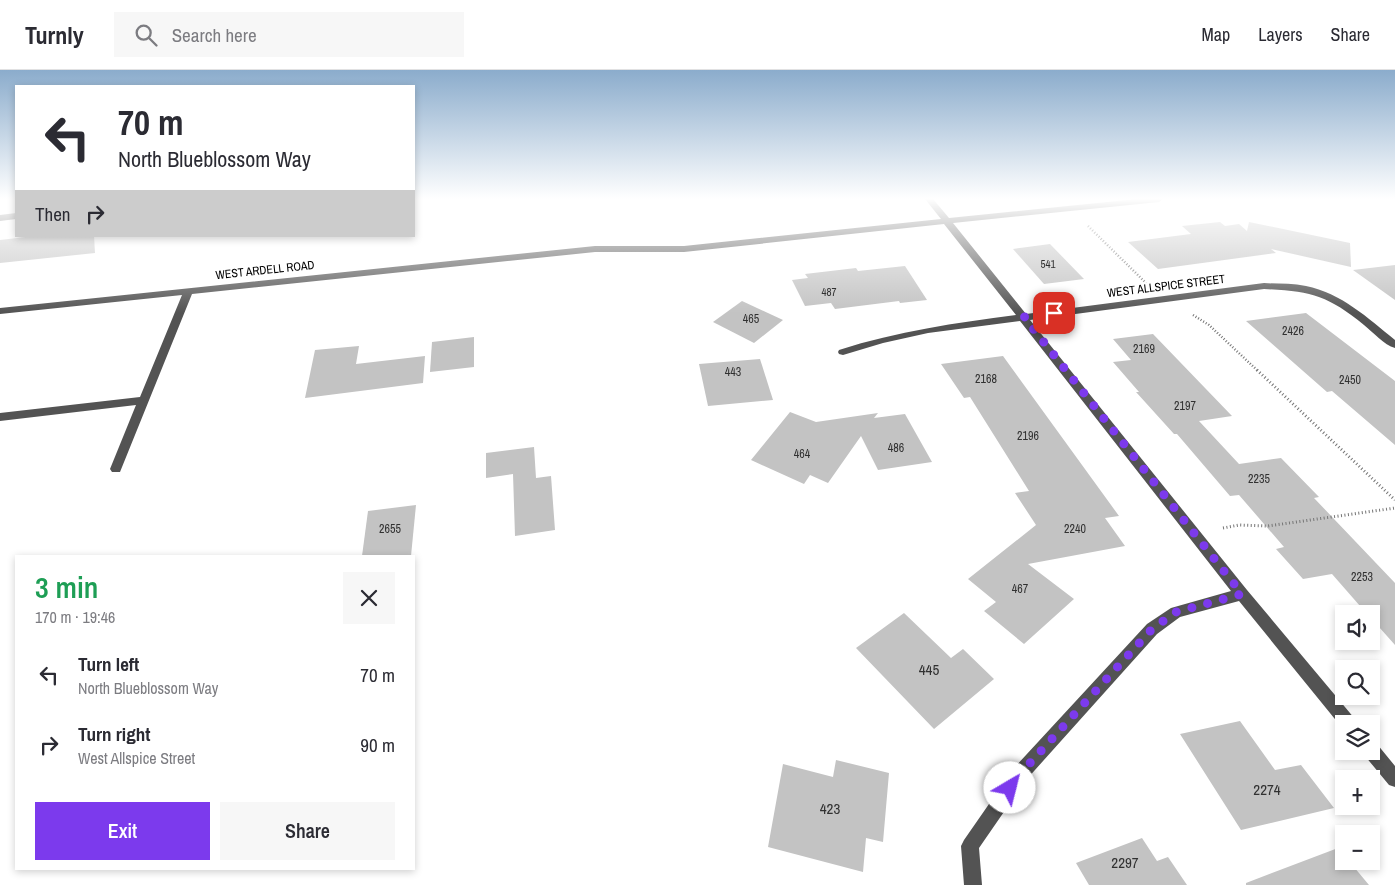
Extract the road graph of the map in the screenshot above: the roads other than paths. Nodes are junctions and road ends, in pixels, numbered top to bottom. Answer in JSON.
{"nodes":[{"id":1,"x":796,"y":237,"type":"edge"},
{"id":2,"x":960,"y":237,"type":"edge"},
{"id":3,"x":189,"y":290,"type":"junction"},
{"id":4,"x":0,"y":311,"type":"edge"},
{"id":5,"x":1024,"y":317,"type":"junction"},
{"id":6,"x":1395,"y":345,"type":"edge"},
{"id":7,"x":843,"y":352,"type":"dead end"},
{"id":8,"x":144,"y":400,"type":"junction"},
{"id":9,"x":0,"y":417,"type":"edge"},
{"id":10,"x":116,"y":469,"type":"dead end"},
{"id":11,"x":1242,"y":594,"type":"junction"},
{"id":12,"x":1342,"y":715,"type":"edge"},
{"id":13,"x":1379,"y":760,"type":"edge"},
{"id":14,"x":1395,"y":779,"type":"edge"},
{"id":15,"x":973,"y":885,"type":"edge"}],
"edges":[{"from":1,"to":3,"type":"street","name":"WEST ARDELL ROAD"},
{"from":2,"to":5,"type":"street"},
{"from":3,"to":4,"type":"street","name":"WEST ARDELL ROAD"},
{"from":3,"to":8,"type":"street"},
{"from":5,"to":6,"type":"street","name":"WEST ALLSPICE STREET"},
{"from":5,"to":7,"type":"street","name":"WEST ALLSPICE STREET"},
{"from":5,"to":11,"type":"street"},
{"from":8,"to":9,"type":"street"},
{"from":8,"to":10,"type":"street"},
{"from":11,"to":12,"type":"street"},
{"from":11,"to":15,"type":"street"},
{"from":13,"to":14,"type":"street"}]}
